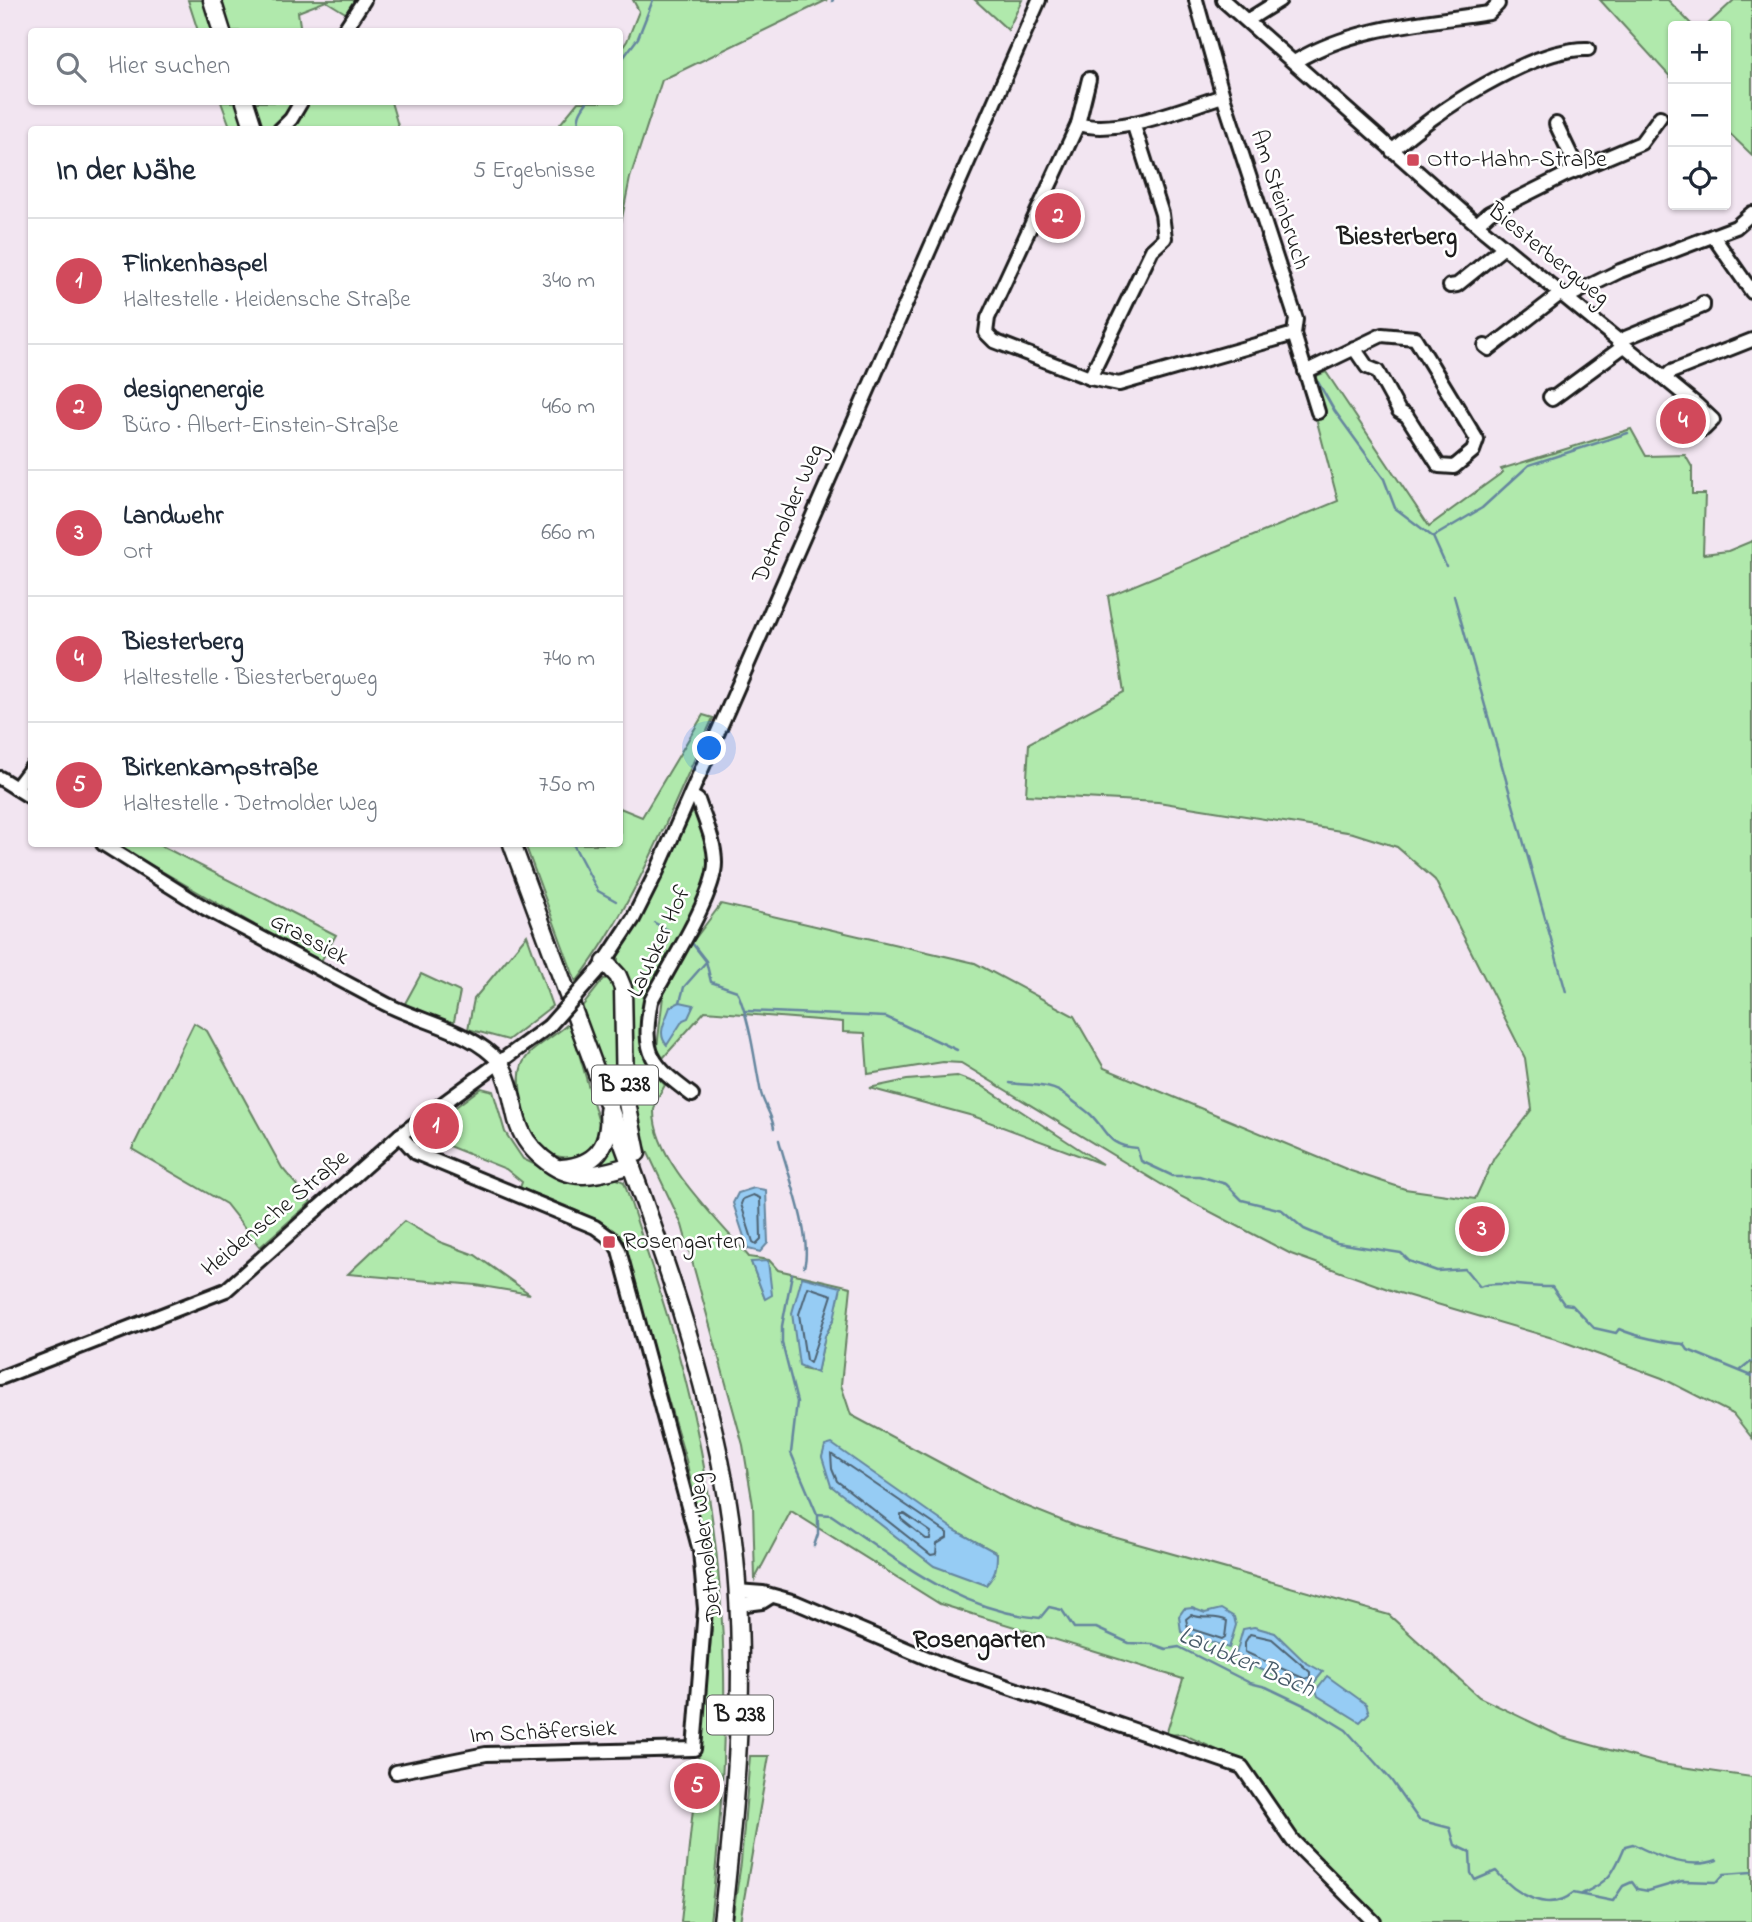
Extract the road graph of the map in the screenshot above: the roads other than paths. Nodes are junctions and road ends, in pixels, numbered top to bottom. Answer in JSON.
{"nodes":[{"id":1,"x":212,"y":0,"type":"edge"},
{"id":2,"x":364,"y":0,"type":"edge"},
{"id":3,"x":1039,"y":0,"type":"edge"},
{"id":4,"x":1196,"y":0,"type":"edge"},
{"id":5,"x":1223,"y":0,"type":"edge"},
{"id":6,"x":1280,"y":0,"type":"edge"},
{"id":7,"x":1498,"y":4,"type":"dead end"},
{"id":8,"x":1248,"y":20,"type":"junction"},
{"id":9,"x":221,"y":28,"type":"edge"},
{"id":10,"x":346,"y":28,"type":"edge"},
{"id":11,"x":1588,"y":49,"type":"dead end"},
{"id":12,"x":1296,"y":61,"type":"junction"},
{"id":13,"x":1089,"y":79,"type":"dead end"},
{"id":14,"x":1223,"y":96,"type":"junction"},
{"id":15,"x":246,"y":105,"type":"edge"},
{"id":16,"x":299,"y":105,"type":"edge"},
{"id":17,"x":1660,"y":117,"type":"dead end"},
{"id":18,"x":1133,"y":123,"type":"junction"},
{"id":19,"x":1079,"y":124,"type":"junction"},
{"id":20,"x":1556,"y":124,"type":"dead end"},
{"id":21,"x":253,"y":126,"type":"edge"},
{"id":22,"x":284,"y":126,"type":"edge"},
{"id":23,"x":1392,"y":150,"type":"junction"},
{"id":24,"x":1578,"y":170,"type":"junction"},
{"id":25,"x":1752,"y":213,"type":"edge"},
{"id":26,"x":1477,"y":224,"type":"junction"},
{"id":27,"x":1713,"y":236,"type":"junction"},
{"id":28,"x":1504,"y":247,"type":"junction"},
{"id":29,"x":1450,"y":286,"type":"dead end"},
{"id":30,"x":1752,"y":292,"type":"edge"},
{"id":31,"x":1563,"y":296,"type":"junction"},
{"id":32,"x":1703,"y":303,"type":"dead end"},
{"id":33,"x":1293,"y":334,"type":"junction"},
{"id":34,"x":1752,"y":340,"type":"edge"},
{"id":35,"x":1621,"y":343,"type":"junction"},
{"id":36,"x":1485,"y":346,"type":"dead end"},
{"id":37,"x":1354,"y":348,"type":"junction"},
{"id":38,"x":1305,"y":372,"type":"junction"},
{"id":39,"x":1090,"y":378,"type":"junction"},
{"id":40,"x":1665,"y":378,"type":"junction"},
{"id":41,"x":1550,"y":397,"type":"dead end"},
{"id":42,"x":1318,"y":412,"type":"dead end"},
{"id":43,"x":1704,"y":429,"type":"dead end"},
{"id":44,"x":28,"y":772,"type":"edge"},
{"id":45,"x":0,"y":778,"type":"edge"},
{"id":46,"x":16,"y":788,"type":"junction"},
{"id":47,"x":28,"y":796,"type":"edge"},
{"id":48,"x":691,"y":796,"type":"junction"},
{"id":49,"x":108,"y":847,"type":"edge"},
{"id":50,"x":513,"y":847,"type":"edge"},
{"id":51,"x":601,"y":967,"type":"junction"},
{"id":52,"x":549,"y":1026,"type":"joint"},
{"id":53,"x":500,"y":1063,"type":"junction"},
{"id":54,"x":692,"y":1095,"type":"dead end"},
{"id":55,"x":606,"y":1097,"type":"junction"},
{"id":56,"x":400,"y":1135,"type":"junction"},
{"id":57,"x":632,"y":1165,"type":"junction"},
{"id":58,"x":559,"y":1168,"type":"junction"},
{"id":59,"x":648,"y":1210,"type":"junction"},
{"id":60,"x":0,"y":1378,"type":"edge"},
{"id":61,"x":738,"y":1598,"type":"junction"},
{"id":62,"x":694,"y":1749,"type":"joint"},
{"id":63,"x":396,"y":1772,"type":"dead end"},
{"id":64,"x":722,"y":1922,"type":"edge"},
{"id":65,"x":1374,"y":1922,"type":"edge"}],
"edges":[{"from":1,"to":9,"type":"main road"},
{"from":2,"to":10,"type":"street"},
{"from":3,"to":48,"type":"street","name":"Detmolder Weg"},
{"from":4,"to":14,"type":"street","name":"Am Steinbruch"},
{"from":5,"to":8,"type":"street","name":"Biesterbergweg"},
{"from":6,"to":8,"type":"street"},
{"from":7,"to":12,"type":"street"},
{"from":8,"to":12,"type":"street","name":"Biesterbergweg"},
{"from":11,"to":23,"type":"street"},
{"from":12,"to":23,"type":"street","name":"Biesterbergweg"},
{"from":13,"to":19,"type":"street"},
{"from":14,"to":18,"type":"street"},
{"from":14,"to":33,"type":"street","name":"Am Steinbruch"},
{"from":15,"to":21,"type":"main road"},
{"from":16,"to":22,"type":"street"},
{"from":17,"to":24,"type":"street"},
{"from":18,"to":19,"type":"street"},
{"from":18,"to":39,"type":"street"},
{"from":19,"to":39,"type":"street"},
{"from":20,"to":24,"type":"street"},
{"from":23,"to":26,"type":"street","name":"Biesterbergweg"},
{"from":24,"to":26,"type":"street"},
{"from":25,"to":27,"type":"street"},
{"from":26,"to":28,"type":"street","name":"Biesterbergweg"},
{"from":27,"to":30,"type":"street"},
{"from":27,"to":31,"type":"street"},
{"from":28,"to":29,"type":"street"},
{"from":28,"to":31,"type":"street","name":"Biesterbergweg"},
{"from":31,"to":35,"type":"street","name":"Biesterbergweg"},
{"from":31,"to":36,"type":"street"},
{"from":32,"to":35,"type":"street"},
{"from":33,"to":38,"type":"street","name":"Am Steinbruch"},
{"from":33,"to":39,"type":"street"},
{"from":34,"to":40,"type":"street"},
{"from":35,"to":40,"type":"street","name":"Biesterbergweg"},
{"from":35,"to":41,"type":"street"},
{"from":37,"to":37,"type":"street"},
{"from":37,"to":38,"type":"street"},
{"from":38,"to":42,"type":"street","name":"Am Steinbruch"},
{"from":40,"to":43,"type":"street","name":"Biesterbergweg"},
{"from":44,"to":46,"type":"street"},
{"from":45,"to":46,"type":"street"},
{"from":46,"to":47,"type":"street"},
{"from":48,"to":51,"type":"street","name":"Detmolder Weg"},
{"from":48,"to":54,"type":"street","name":"Laubker Hof"},
{"from":49,"to":53,"type":"street","name":"Grassiek"},
{"from":50,"to":55,"type":"main road","number":"B 238"},
{"from":51,"to":52,"type":"street","name":"Detmolder Weg","bridge":true},
{"from":51,"to":59,"type":"main road","number":"B 238"},
{"from":52,"to":53,"type":"street","name":"Heidensche Straße"},
{"from":53,"to":56,"type":"street","name":"Heidensche Straße"},
{"from":53,"to":58,"type":"main road"},
{"from":55,"to":57,"type":"main road","number":"B 238"},
{"from":55,"to":58,"type":"main road"},
{"from":56,"to":60,"type":"street","name":"Heidensche Straße"},
{"from":56,"to":62,"type":"street","name":"Detmolder Weg"},
{"from":57,"to":58,"type":"main road"},
{"from":57,"to":59,"type":"main road","number":"B 238"},
{"from":59,"to":61,"type":"main road","name":"Detmolder Weg","number":"B 238"},
{"from":61,"to":64,"type":"main road","name":"Detmolder Weg","number":"B 238"},
{"from":61,"to":65,"type":"street"},
{"from":62,"to":63,"type":"street","name":"Im Schäfersiek"}]}
